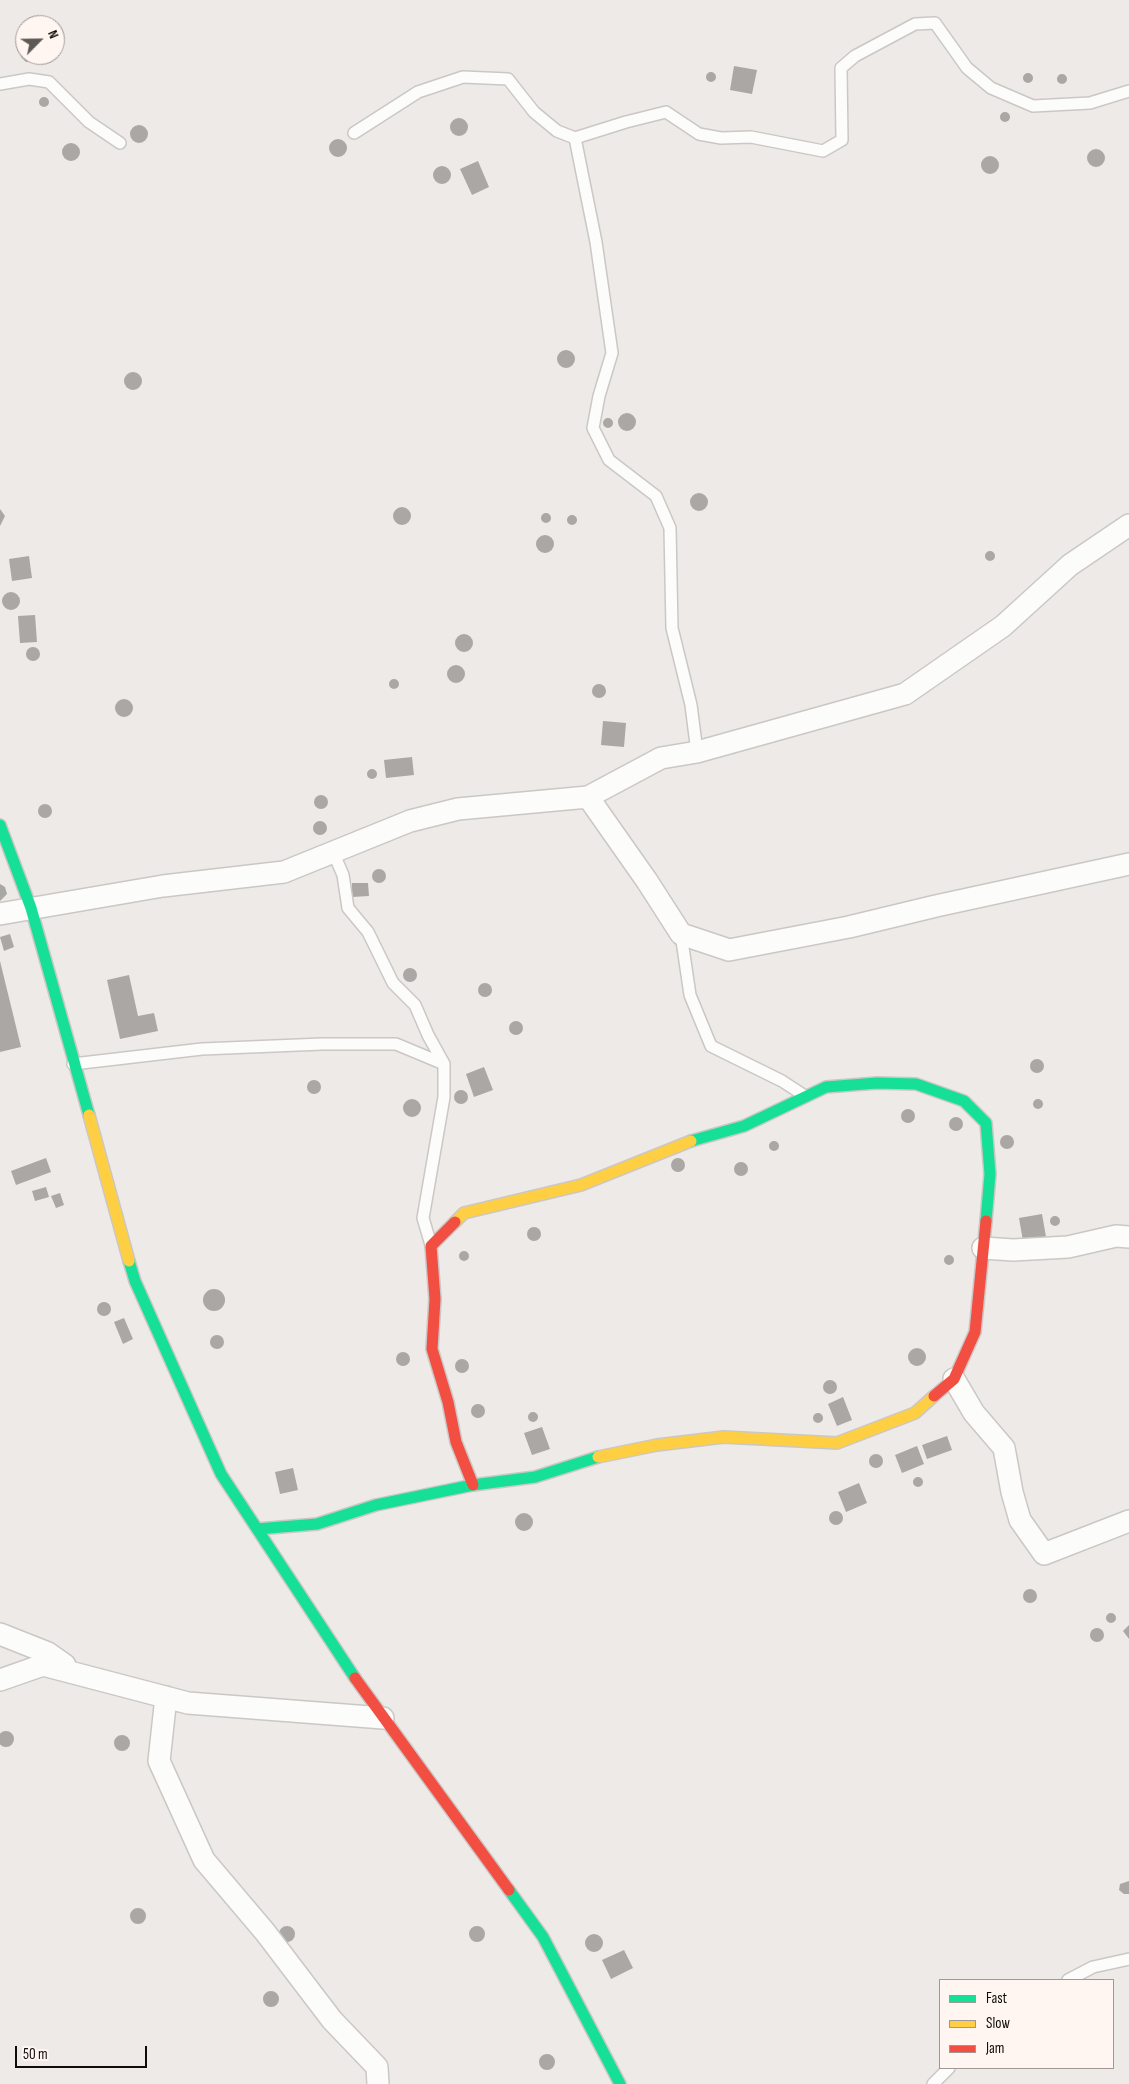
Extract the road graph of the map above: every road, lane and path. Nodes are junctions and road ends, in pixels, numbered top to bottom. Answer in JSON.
{"nodes":[{"id":1,"x":0,"y":84,"type":"edge"},
{"id":2,"x":1129,"y":92,"type":"edge"},
{"id":3,"x":354,"y":133,"type":"dead end"},
{"id":4,"x":575,"y":138,"type":"junction"},
{"id":5,"x":120,"y":143,"type":"dead end"},
{"id":6,"x":1129,"y":525,"type":"edge"},
{"id":7,"x":697,"y":752,"type":"junction"},
{"id":8,"x":588,"y":796,"type":"junction"},
{"id":9,"x":0,"y":825,"type":"edge"},
{"id":10,"x":333,"y":852,"type":"junction"},
{"id":11,"x":1129,"y":864,"type":"edge"},
{"id":12,"x":31,"y":908,"type":"junction"},
{"id":13,"x":0,"y":914,"type":"edge"},
{"id":14,"x":681,"y":934,"type":"junction"},
{"id":15,"x":74,"y":1064,"type":"junction"},
{"id":16,"x":444,"y":1064,"type":"junction"},
{"id":17,"x":805,"y":1097,"type":"junction"},
{"id":18,"x":1129,"y":1237,"type":"edge"},
{"id":19,"x":431,"y":1246,"type":"junction"},
{"id":20,"x":983,"y":1248,"type":"junction"},
{"id":21,"x":954,"y":1379,"type":"junction"},
{"id":22,"x":473,"y":1485,"type":"junction"},
{"id":23,"x":1129,"y":1521,"type":"edge"},
{"id":24,"x":257,"y":1528,"type":"junction"},
{"id":25,"x":0,"y":1634,"type":"edge"},
{"id":26,"x":76,"y":1673,"type":"junction"},
{"id":27,"x":0,"y":1680,"type":"edge"},
{"id":28,"x":166,"y":1697,"type":"junction"},
{"id":29,"x":383,"y":1718,"type":"junction"},
{"id":30,"x":1129,"y":1959,"type":"edge"},
{"id":31,"x":1070,"y":1979,"type":"edge"},
{"id":32,"x":948,"y":2069,"type":"edge"},
{"id":33,"x":378,"y":2084,"type":"edge"},
{"id":34,"x":620,"y":2084,"type":"edge"},
{"id":35,"x":933,"y":2084,"type":"edge"}],
"edges":[{"from":1,"to":5,"type":"lane"},
{"from":2,"to":4,"type":"lane"},
{"from":3,"to":4,"type":"lane"},
{"from":4,"to":7,"type":"lane"},
{"from":6,"to":7,"type":"street"},
{"from":7,"to":8,"type":"street"},
{"from":8,"to":10,"type":"street"},
{"from":8,"to":14,"type":"street"},
{"from":9,"to":12,"type":"street"},
{"from":10,"to":12,"type":"street"},
{"from":10,"to":16,"type":"lane"},
{"from":11,"to":14,"type":"street"},
{"from":12,"to":13,"type":"street"},
{"from":12,"to":15,"type":"street"},
{"from":14,"to":17,"type":"lane"},
{"from":15,"to":16,"type":"lane"},
{"from":15,"to":24,"type":"street"},
{"from":16,"to":19,"type":"lane"},
{"from":17,"to":19,"type":"street"},
{"from":17,"to":20,"type":"street"},
{"from":18,"to":20,"type":"street"},
{"from":19,"to":22,"type":"street"},
{"from":20,"to":21,"type":"street"},
{"from":21,"to":22,"type":"street"},
{"from":21,"to":23,"type":"street"},
{"from":22,"to":24,"type":"street"},
{"from":24,"to":29,"type":"street"},
{"from":25,"to":26,"type":"street"},
{"from":26,"to":27,"type":"street"},
{"from":26,"to":28,"type":"street"},
{"from":28,"to":29,"type":"street"},
{"from":28,"to":33,"type":"street"},
{"from":29,"to":34,"type":"street"},
{"from":30,"to":31,"type":"lane"},
{"from":32,"to":35,"type":"lane"}]}
